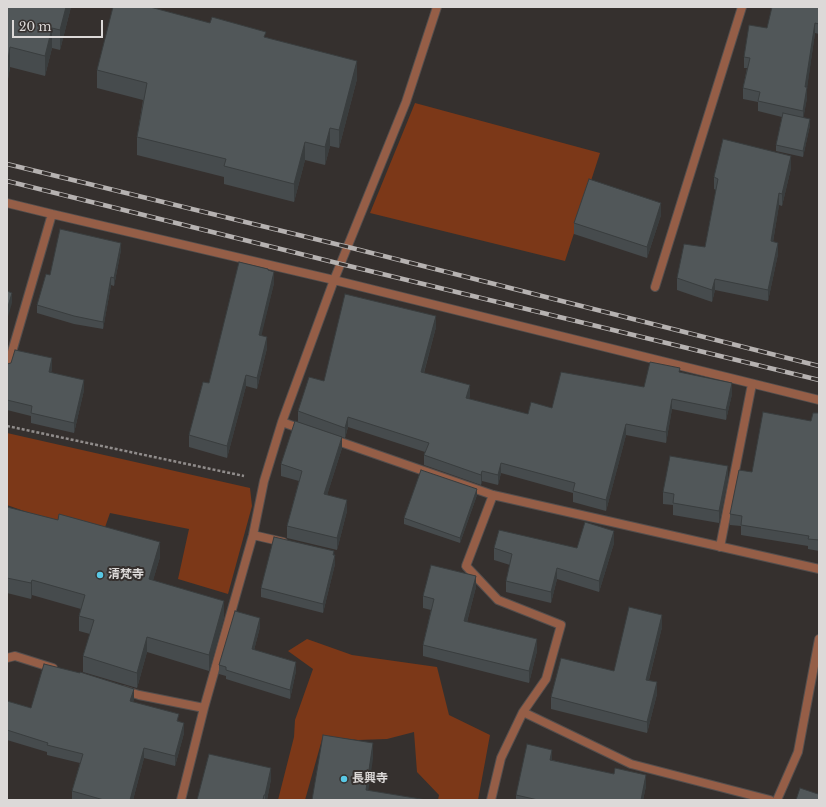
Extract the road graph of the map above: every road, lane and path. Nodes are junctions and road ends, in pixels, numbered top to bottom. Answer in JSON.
{"nodes":[{"id":1,"x":437,"y":7,"type":"edge"},
{"id":2,"x":742,"y":7,"type":"edge"},
{"id":3,"x":7,"y":203,"type":"edge"},
{"id":4,"x":52,"y":214,"type":"junction"},
{"id":5,"x":334,"y":280,"type":"junction"},
{"id":6,"x":655,"y":287,"type":"dead end"},
{"id":7,"x":7,"y":368,"type":"edge"},
{"id":8,"x":752,"y":384,"type":"junction"},
{"id":9,"x":819,"y":400,"type":"edge"},
{"id":10,"x":282,"y":422,"type":"junction"},
{"id":11,"x":7,"y":426,"type":"edge"},
{"id":12,"x":312,"y":433,"type":"edge"},
{"id":13,"x":327,"y":438,"type":"edge"},
{"id":14,"x":264,"y":481,"type":"junction"},
{"id":15,"x":493,"y":495,"type":"junction"},
{"id":16,"x":253,"y":535,"type":"junction"},
{"id":17,"x":290,"y":544,"type":"edge"},
{"id":18,"x":720,"y":547,"type":"junction"},
{"id":19,"x":819,"y":569,"type":"edge"},
{"id":20,"x":819,"y":639,"type":"edge"},
{"id":21,"x":7,"y":658,"type":"edge"},
{"id":22,"x":58,"y":670,"type":"edge"},
{"id":23,"x":117,"y":688,"type":"edge"},
{"id":24,"x":204,"y":708,"type":"junction"},
{"id":25,"x":523,"y":712,"type":"junction"},
{"id":26,"x":180,"y":800,"type":"edge"},
{"id":27,"x":491,"y":800,"type":"edge"},
{"id":28,"x":770,"y":800,"type":"edge"},
{"id":29,"x":777,"y":800,"type":"edge"}],
"edges":[{"from":1,"to":5,"type":"street"},
{"from":2,"to":6,"type":"street"},
{"from":3,"to":4,"type":"street"},
{"from":4,"to":5,"type":"street"},
{"from":4,"to":7,"type":"street"},
{"from":5,"to":8,"type":"street"},
{"from":5,"to":10,"type":"street"},
{"from":8,"to":9,"type":"street"},
{"from":8,"to":18,"type":"street"},
{"from":10,"to":12,"type":"street"},
{"from":10,"to":14,"type":"street"},
{"from":11,"to":14,"type":"path"},
{"from":13,"to":15,"type":"street"},
{"from":14,"to":16,"type":"street"},
{"from":15,"to":18,"type":"street"},
{"from":15,"to":25,"type":"street"},
{"from":16,"to":17,"type":"street"},
{"from":16,"to":24,"type":"street"},
{"from":18,"to":19,"type":"street"},
{"from":20,"to":29,"type":"street"},
{"from":21,"to":22,"type":"street"},
{"from":23,"to":24,"type":"street"},
{"from":24,"to":26,"type":"street"},
{"from":25,"to":27,"type":"street"},
{"from":25,"to":28,"type":"street"}]}
